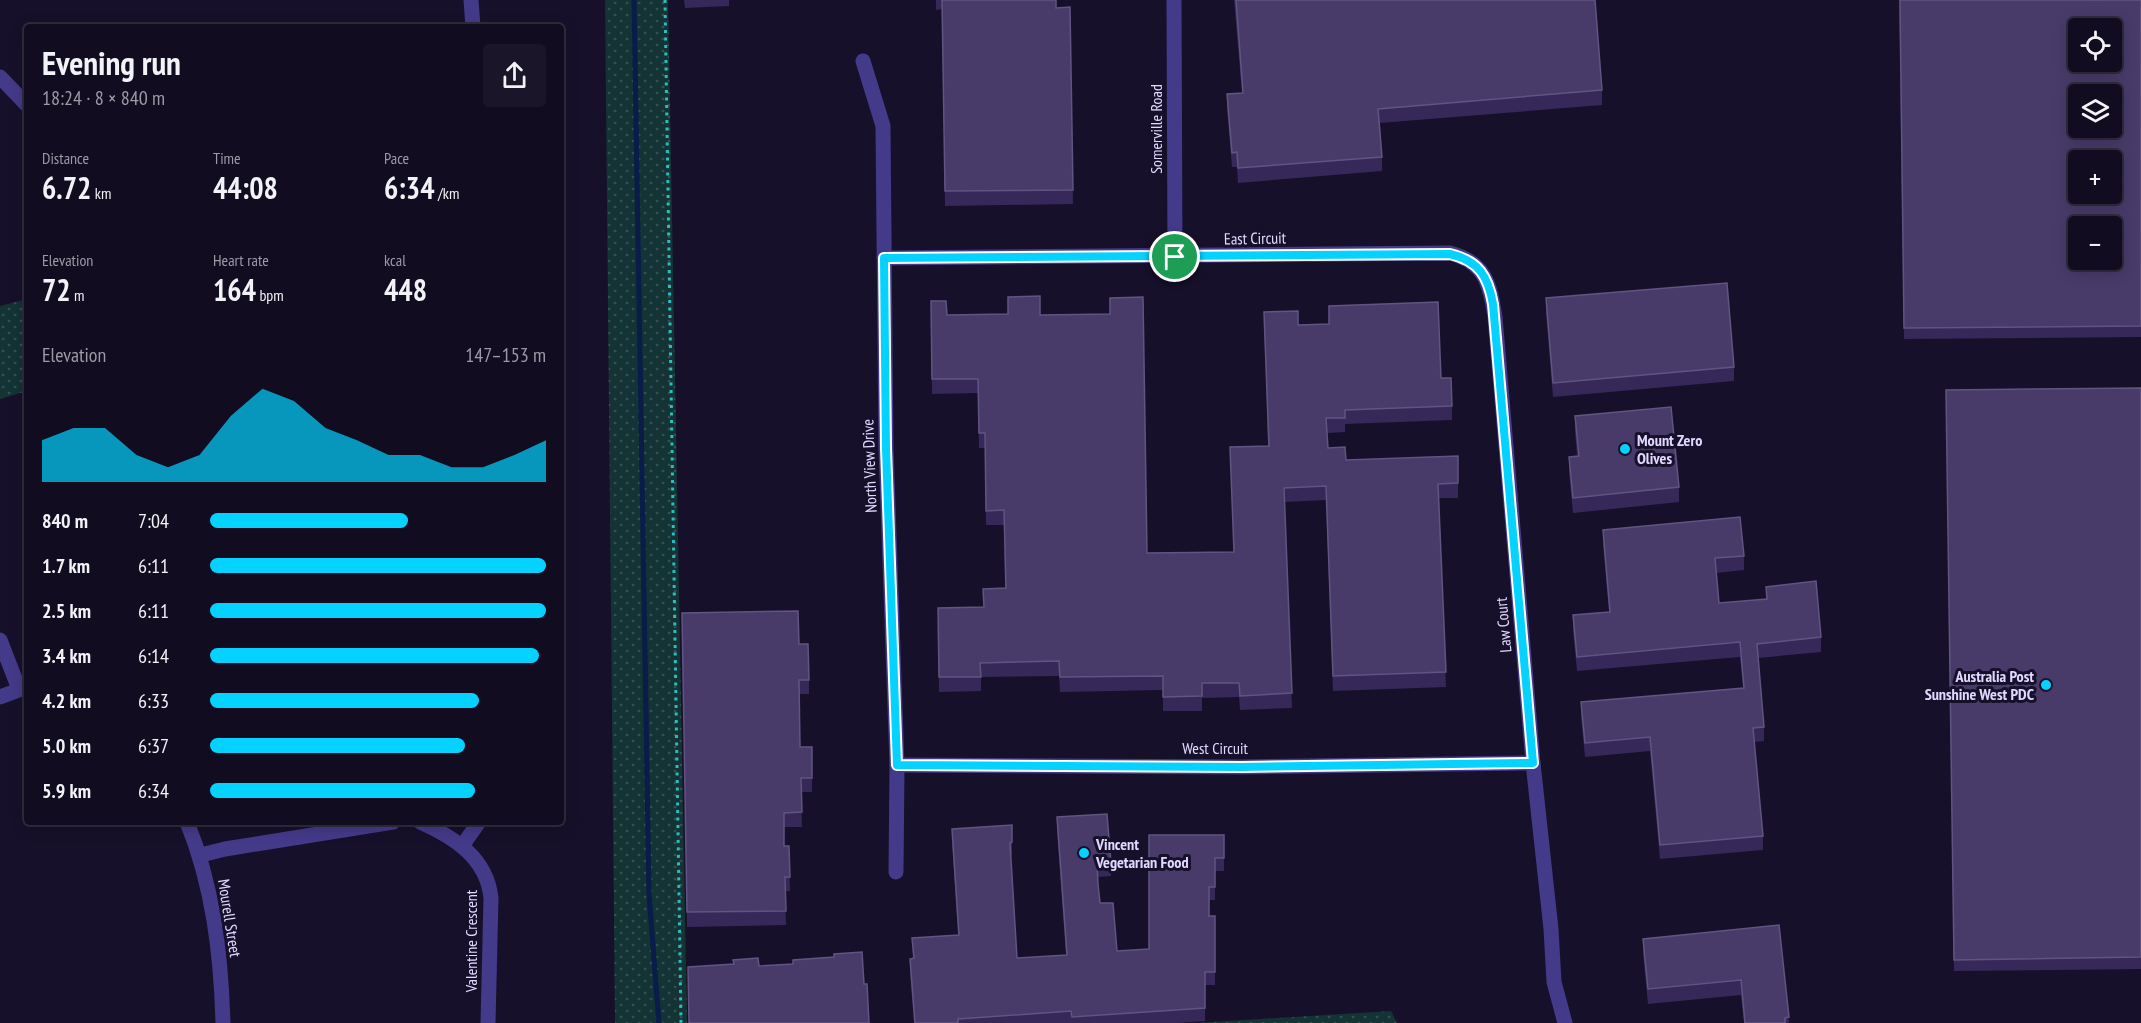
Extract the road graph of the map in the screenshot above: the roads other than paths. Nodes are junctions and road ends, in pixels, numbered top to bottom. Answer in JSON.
{"nodes":[{"id":1,"x":471,"y":0,"type":"edge"},
{"id":2,"x":1174,"y":0,"type":"edge"},
{"id":3,"x":473,"y":24,"type":"edge"},
{"id":4,"x":864,"y":61,"type":"dead end"},
{"id":5,"x":0,"y":77,"type":"edge"},
{"id":6,"x":24,"y":102,"type":"edge"},
{"id":7,"x":1175,"y":257,"type":"junction"},
{"id":8,"x":884,"y":258,"type":"junction"},
{"id":9,"x":1478,"y":268,"type":"joint"},
{"id":10,"x":0,"y":640,"type":"edge"},
{"id":11,"x":23,"y":688,"type":"edge"},
{"id":12,"x":0,"y":697,"type":"edge"},
{"id":13,"x":1533,"y":763,"type":"junction"},
{"id":14,"x":897,"y":765,"type":"junction"},
{"id":15,"x":188,"y":825,"type":"edge"},
{"id":16,"x":374,"y":825,"type":"edge"},
{"id":17,"x":425,"y":825,"type":"edge"},
{"id":18,"x":477,"y":825,"type":"edge"},
{"id":19,"x":462,"y":846,"type":"junction"},
{"id":20,"x":201,"y":855,"type":"junction"},
{"id":21,"x":896,"y":872,"type":"dead end"},
{"id":22,"x":223,"y":1023,"type":"edge"},
{"id":23,"x":488,"y":1023,"type":"edge"},
{"id":24,"x":1565,"y":1023,"type":"edge"}],
"edges":[{"from":1,"to":3,"type":"street"},
{"from":2,"to":7,"type":"street","name":"Somerville Road"},
{"from":4,"to":8,"type":"street","name":"North View Drive"},
{"from":5,"to":6,"type":"street"},
{"from":7,"to":8,"type":"street","name":"East Circuit"},
{"from":7,"to":9,"type":"street","name":"East Circuit"},
{"from":8,"to":14,"type":"street","name":"North View Drive"},
{"from":9,"to":13,"type":"street","name":"Law Court"},
{"from":10,"to":11,"type":"street"},
{"from":11,"to":12,"type":"street"},
{"from":13,"to":14,"type":"street","name":"West Circuit"},
{"from":13,"to":24,"type":"street","name":"Law Court"},
{"from":14,"to":21,"type":"street","name":"North View Drive"},
{"from":15,"to":20,"type":"street","name":"Mourell Street"},
{"from":16,"to":20,"type":"street"},
{"from":17,"to":19,"type":"street","name":"Valentine Crescent"},
{"from":18,"to":19,"type":"street"},
{"from":19,"to":23,"type":"street","name":"Valentine Crescent"},
{"from":20,"to":22,"type":"street","name":"Mourell Street"}]}
